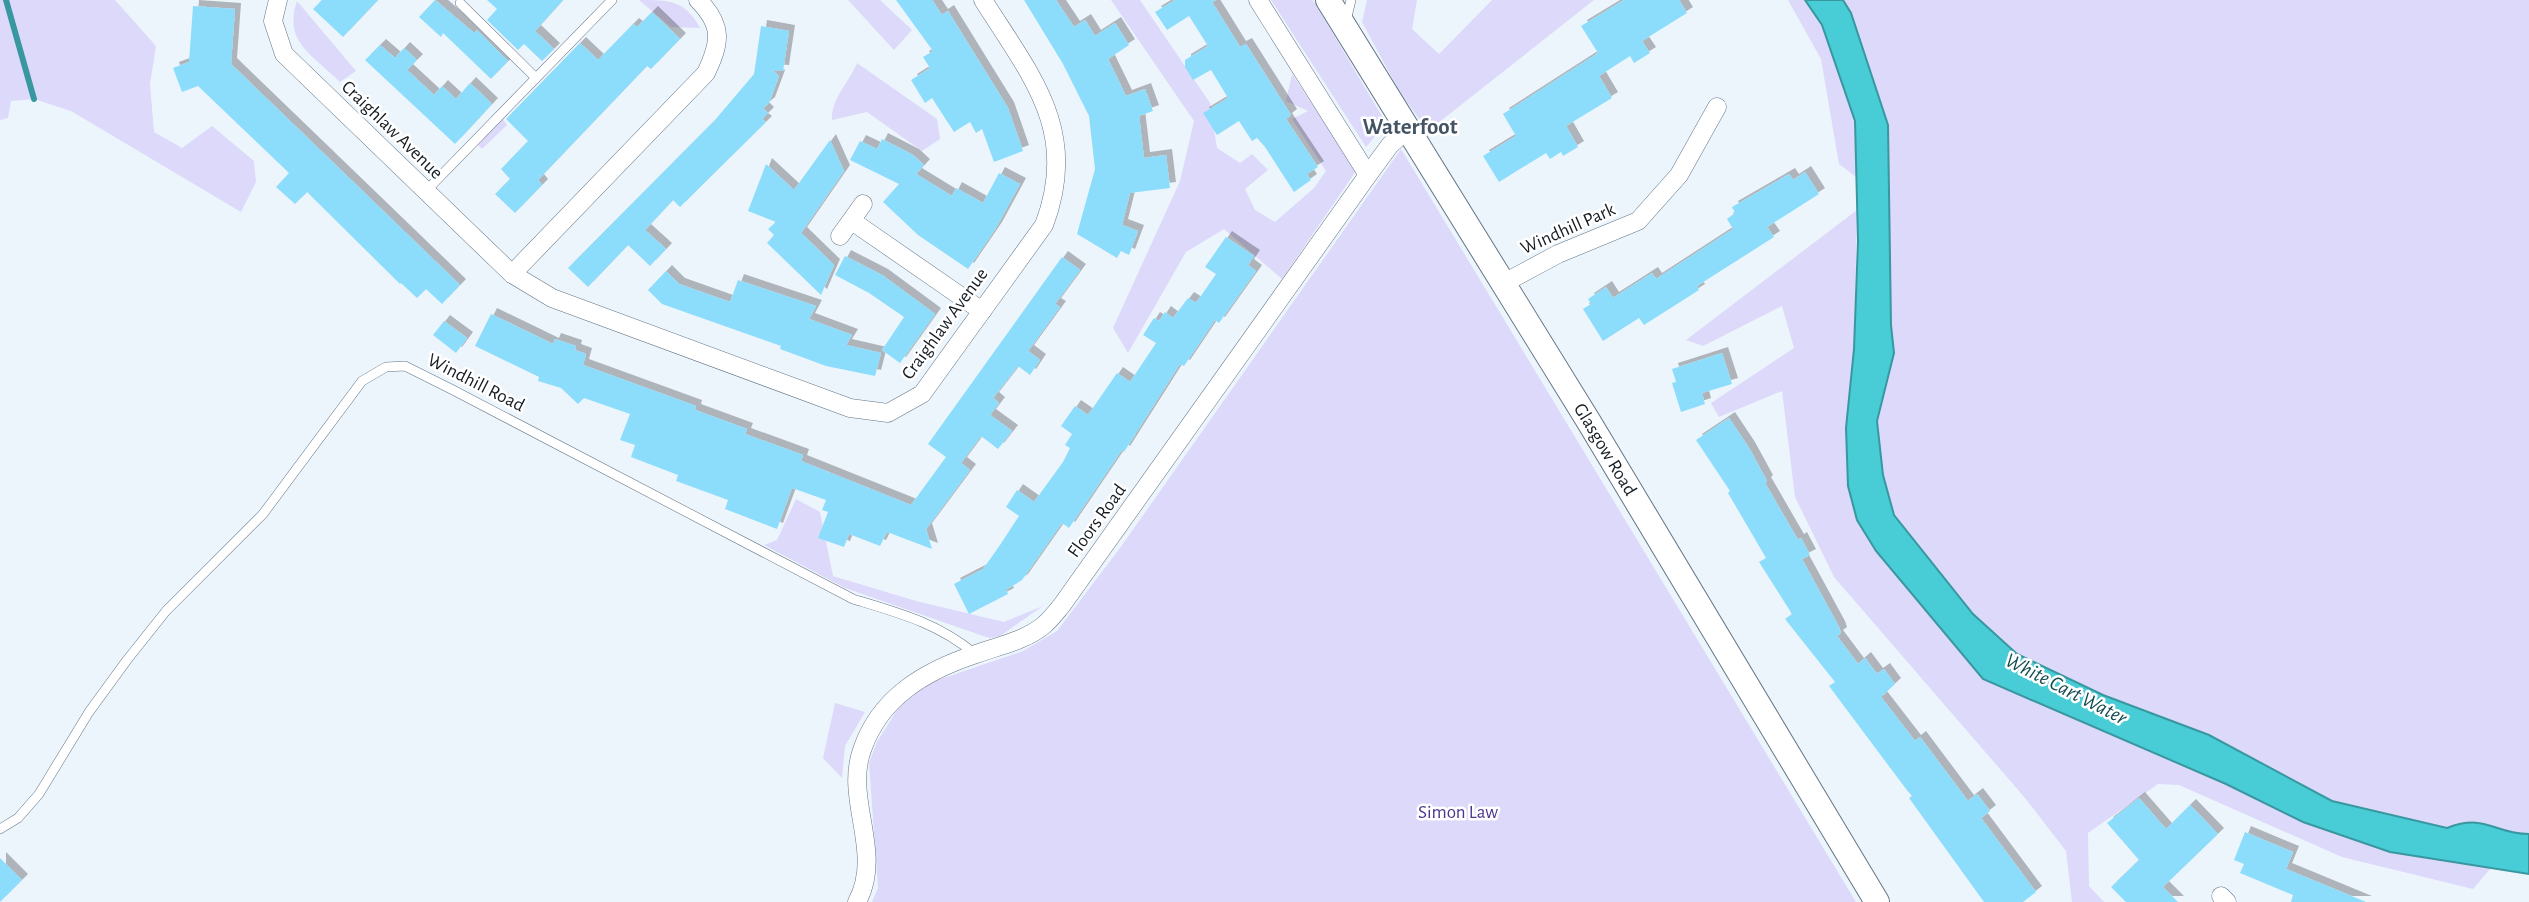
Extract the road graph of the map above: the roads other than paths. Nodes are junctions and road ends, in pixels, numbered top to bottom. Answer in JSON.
{"nodes":[{"id":1,"x":278,"y":0,"type":"edge"},
{"id":2,"x":612,"y":0,"type":"edge"},
{"id":3,"x":698,"y":0,"type":"edge"},
{"id":4,"x":983,"y":0,"type":"edge"},
{"id":5,"x":1258,"y":0,"type":"edge"},
{"id":6,"x":1328,"y":0,"type":"edge"},
{"id":7,"x":1351,"y":0,"type":"edge"},
{"id":8,"x":460,"y":3,"type":"dead end"},
{"id":9,"x":1344,"y":26,"type":"junction"},
{"id":10,"x":537,"y":78,"type":"junction"},
{"id":11,"x":1717,"y":107,"type":"dead end"},
{"id":12,"x":1409,"y":128,"type":"junction"},
{"id":13,"x":1368,"y":174,"type":"junction"},
{"id":14,"x":425,"y":192,"type":"junction"},
{"id":15,"x":863,"y":204,"type":"dead end"},
{"id":16,"x":852,"y":221,"type":"junction"},
{"id":17,"x":840,"y":236,"type":"dead end"},
{"id":18,"x":512,"y":274,"type":"junction"},
{"id":19,"x":1504,"y":283,"type":"junction"},
{"id":20,"x":982,"y":311,"type":"junction"},
{"id":21,"x":975,"y":654,"type":"junction"},
{"id":22,"x":0,"y":829,"type":"edge"},
{"id":23,"x":857,"y":902,"type":"edge"},
{"id":24,"x":1877,"y":902,"type":"edge"}],
"edges":[{"from":1,"to":14,"type":"street","name":"Craighlaw Avenue"},
{"from":2,"to":10,"type":"lane"},
{"from":3,"to":18,"type":"street"},
{"from":4,"to":20,"type":"street","name":"Craighlaw Avenue"},
{"from":5,"to":13,"type":"street"},
{"from":6,"to":9,"type":"main road","name":"Glasgow Road"},
{"from":7,"to":9,"type":"lane"},
{"from":8,"to":10,"type":"lane"},
{"from":9,"to":12,"type":"main road","name":"Glasgow Road"},
{"from":10,"to":14,"type":"lane"},
{"from":11,"to":19,"type":"street","name":"Windhill Park"},
{"from":12,"to":13,"type":"street","name":"Floors Road"},
{"from":12,"to":19,"type":"main road","name":"Glasgow Road"},
{"from":13,"to":21,"type":"street","name":"Floors Road"},
{"from":14,"to":18,"type":"street","name":"Craighlaw Avenue"},
{"from":15,"to":16,"type":"street"},
{"from":16,"to":17,"type":"street"},
{"from":16,"to":20,"type":"street"},
{"from":18,"to":20,"type":"street","name":"Craighlaw Avenue"},
{"from":19,"to":24,"type":"main road","name":"Glasgow Road"},
{"from":21,"to":22,"type":"lane","name":"Windhill Road"},
{"from":21,"to":23,"type":"street","name":"Floors Road"}]}
